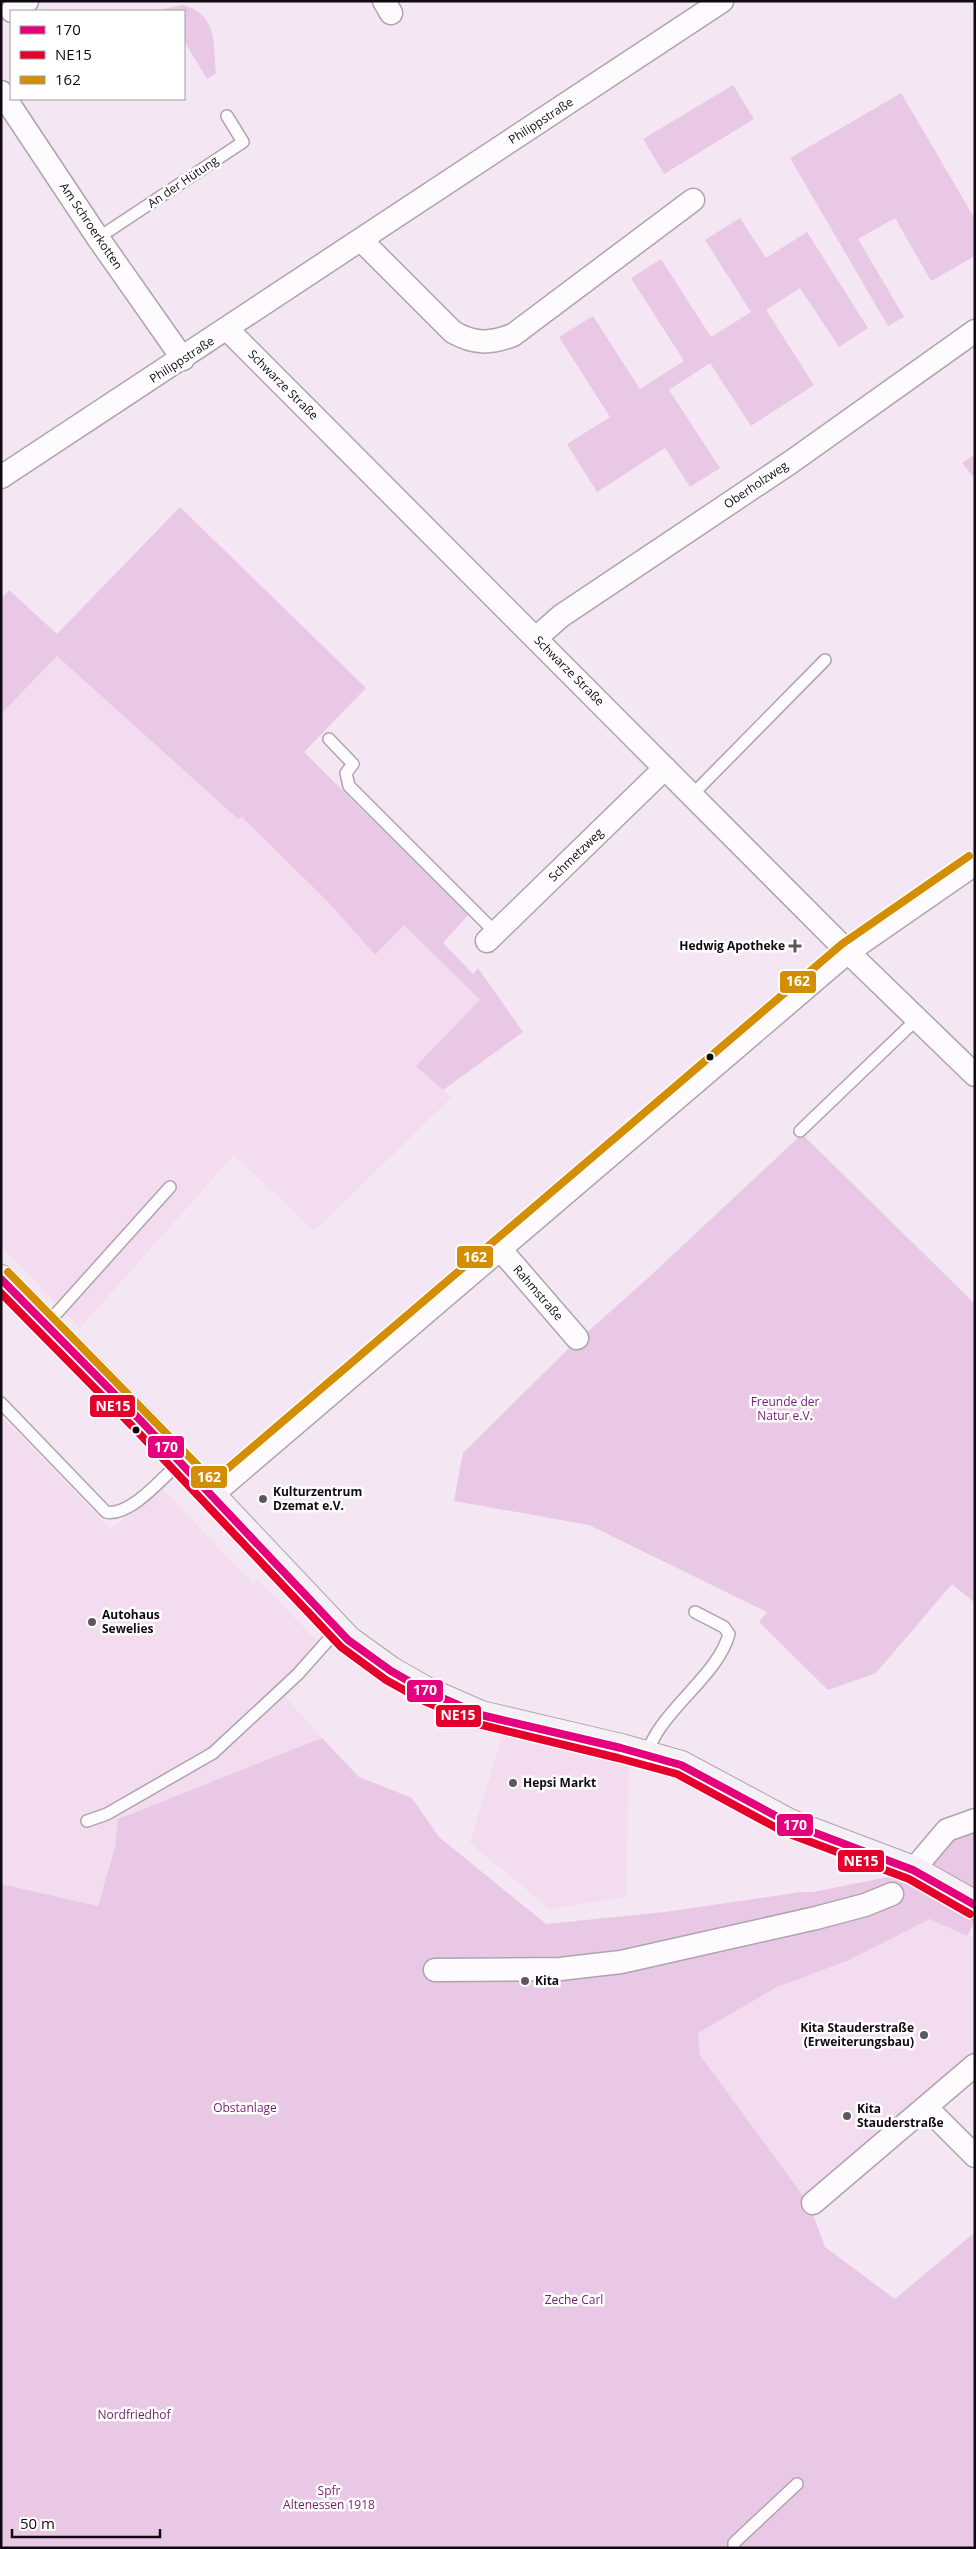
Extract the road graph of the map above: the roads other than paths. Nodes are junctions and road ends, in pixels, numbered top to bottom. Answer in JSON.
{"nodes":[{"id":1,"x":28,"y":1,"type":"edge"},
{"id":2,"x":722,"y":1,"type":"edge"},
{"id":3,"x":14,"y":10,"type":"edge"},
{"id":4,"x":1,"y":92,"type":"edge"},
{"id":5,"x":227,"y":116,"type":"dead end"},
{"id":6,"x":692,"y":200,"type":"dead end"},
{"id":7,"x":98,"y":238,"type":"junction"},
{"id":8,"x":361,"y":240,"type":"junction"},
{"id":9,"x":228,"y":330,"type":"junction"},
{"id":10,"x":975,"y":331,"type":"edge"},
{"id":11,"x":183,"y":359,"type":"junction"},
{"id":12,"x":1,"y":477,"type":"edge"},
{"id":13,"x":536,"y":638,"type":"junction"},
{"id":14,"x":826,"y":660,"type":"dead end"},
{"id":15,"x":329,"y":739,"type":"dead end"},
{"id":16,"x":665,"y":768,"type":"junction"},
{"id":17,"x":692,"y":795,"type":"junction"},
{"id":18,"x":975,"y":864,"type":"edge"},
{"id":19,"x":492,"y":937,"type":"joint"},
{"id":20,"x":848,"y":952,"type":"junction"},
{"id":21,"x":917,"y":1019,"type":"junction"},
{"id":22,"x":975,"y":1075,"type":"edge"},
{"id":23,"x":800,"y":1131,"type":"dead end"},
{"id":24,"x":170,"y":1187,"type":"dead end"},
{"id":25,"x":500,"y":1249,"type":"junction"},
{"id":26,"x":1,"y":1280,"type":"edge"},
{"id":27,"x":46,"y":1325,"type":"junction"},
{"id":28,"x":577,"y":1338,"type":"dead end"},
{"id":29,"x":1,"y":1403,"type":"edge"},
{"id":30,"x":180,"y":1462,"type":"junction"},
{"id":31,"x":212,"y":1495,"type":"junction"},
{"id":32,"x":695,"y":1612,"type":"dead end"},
{"id":33,"x":338,"y":1629,"type":"junction"},
{"id":34,"x":645,"y":1755,"type":"junction"},
{"id":35,"x":975,"y":1820,"type":"edge"},
{"id":36,"x":87,"y":1821,"type":"dead end"},
{"id":37,"x":913,"y":1870,"type":"junction"},
{"id":38,"x":892,"y":1894,"type":"joint"},
{"id":39,"x":975,"y":1905,"type":"edge"},
{"id":40,"x":435,"y":1970,"type":"dead end"},
{"id":41,"x":975,"y":2065,"type":"edge"},
{"id":42,"x":927,"y":2108,"type":"junction"},
{"id":43,"x":975,"y":2156,"type":"edge"},
{"id":44,"x":813,"y":2203,"type":"dead end"},
{"id":45,"x":797,"y":2484,"type":"dead end"},
{"id":46,"x":734,"y":2548,"type":"edge"}],
"edges":[{"from":1,"to":3,"type":"street"},
{"from":2,"to":8,"type":"street","name":"Philippstraße"},
{"from":4,"to":7,"type":"street","name":"Am Schroerkotten"},
{"from":5,"to":7,"type":"lane","name":"An der Hütung"},
{"from":6,"to":8,"type":"street"},
{"from":7,"to":11,"type":"street","name":"Am Schroerkotten"},
{"from":8,"to":9,"type":"street","name":"Philippstraße"},
{"from":9,"to":11,"type":"street","name":"Philippstraße"},
{"from":9,"to":13,"type":"street","name":"Schwarze Straße"},
{"from":10,"to":13,"type":"street","name":"Oberholzweg"},
{"from":11,"to":12,"type":"street","name":"Philippstraße"},
{"from":13,"to":16,"type":"street","name":"Schwarze Straße"},
{"from":14,"to":17,"type":"lane"},
{"from":15,"to":19,"type":"lane"},
{"from":16,"to":17,"type":"street","name":"Schwarze Straße"},
{"from":16,"to":19,"type":"street","name":"Schmetzweg"},
{"from":17,"to":20,"type":"street","name":"Schwarze Straße"},
{"from":18,"to":20,"type":"street"},
{"from":20,"to":21,"type":"street","name":"Schwarze Straße"},
{"from":20,"to":25,"type":"street"},
{"from":21,"to":22,"type":"street","name":"Schwarze Straße"},
{"from":21,"to":23,"type":"lane"},
{"from":24,"to":27,"type":"lane"},
{"from":25,"to":28,"type":"street","name":"Rahmstraße"},
{"from":25,"to":31,"type":"street"},
{"from":26,"to":27,"type":"main road"},
{"from":27,"to":30,"type":"main road"},
{"from":29,"to":30,"type":"lane"},
{"from":30,"to":31,"type":"main road"},
{"from":31,"to":33,"type":"main road"},
{"from":32,"to":34,"type":"lane"},
{"from":33,"to":34,"type":"main road"},
{"from":33,"to":36,"type":"lane"},
{"from":34,"to":37,"type":"main road"},
{"from":35,"to":37,"type":"street"},
{"from":37,"to":38,"type":"lane"},
{"from":37,"to":39,"type":"main road"},
{"from":38,"to":40,"type":"street"},
{"from":41,"to":42,"type":"street"},
{"from":42,"to":43,"type":"street"},
{"from":42,"to":44,"type":"street"},
{"from":45,"to":46,"type":"lane"}]}
